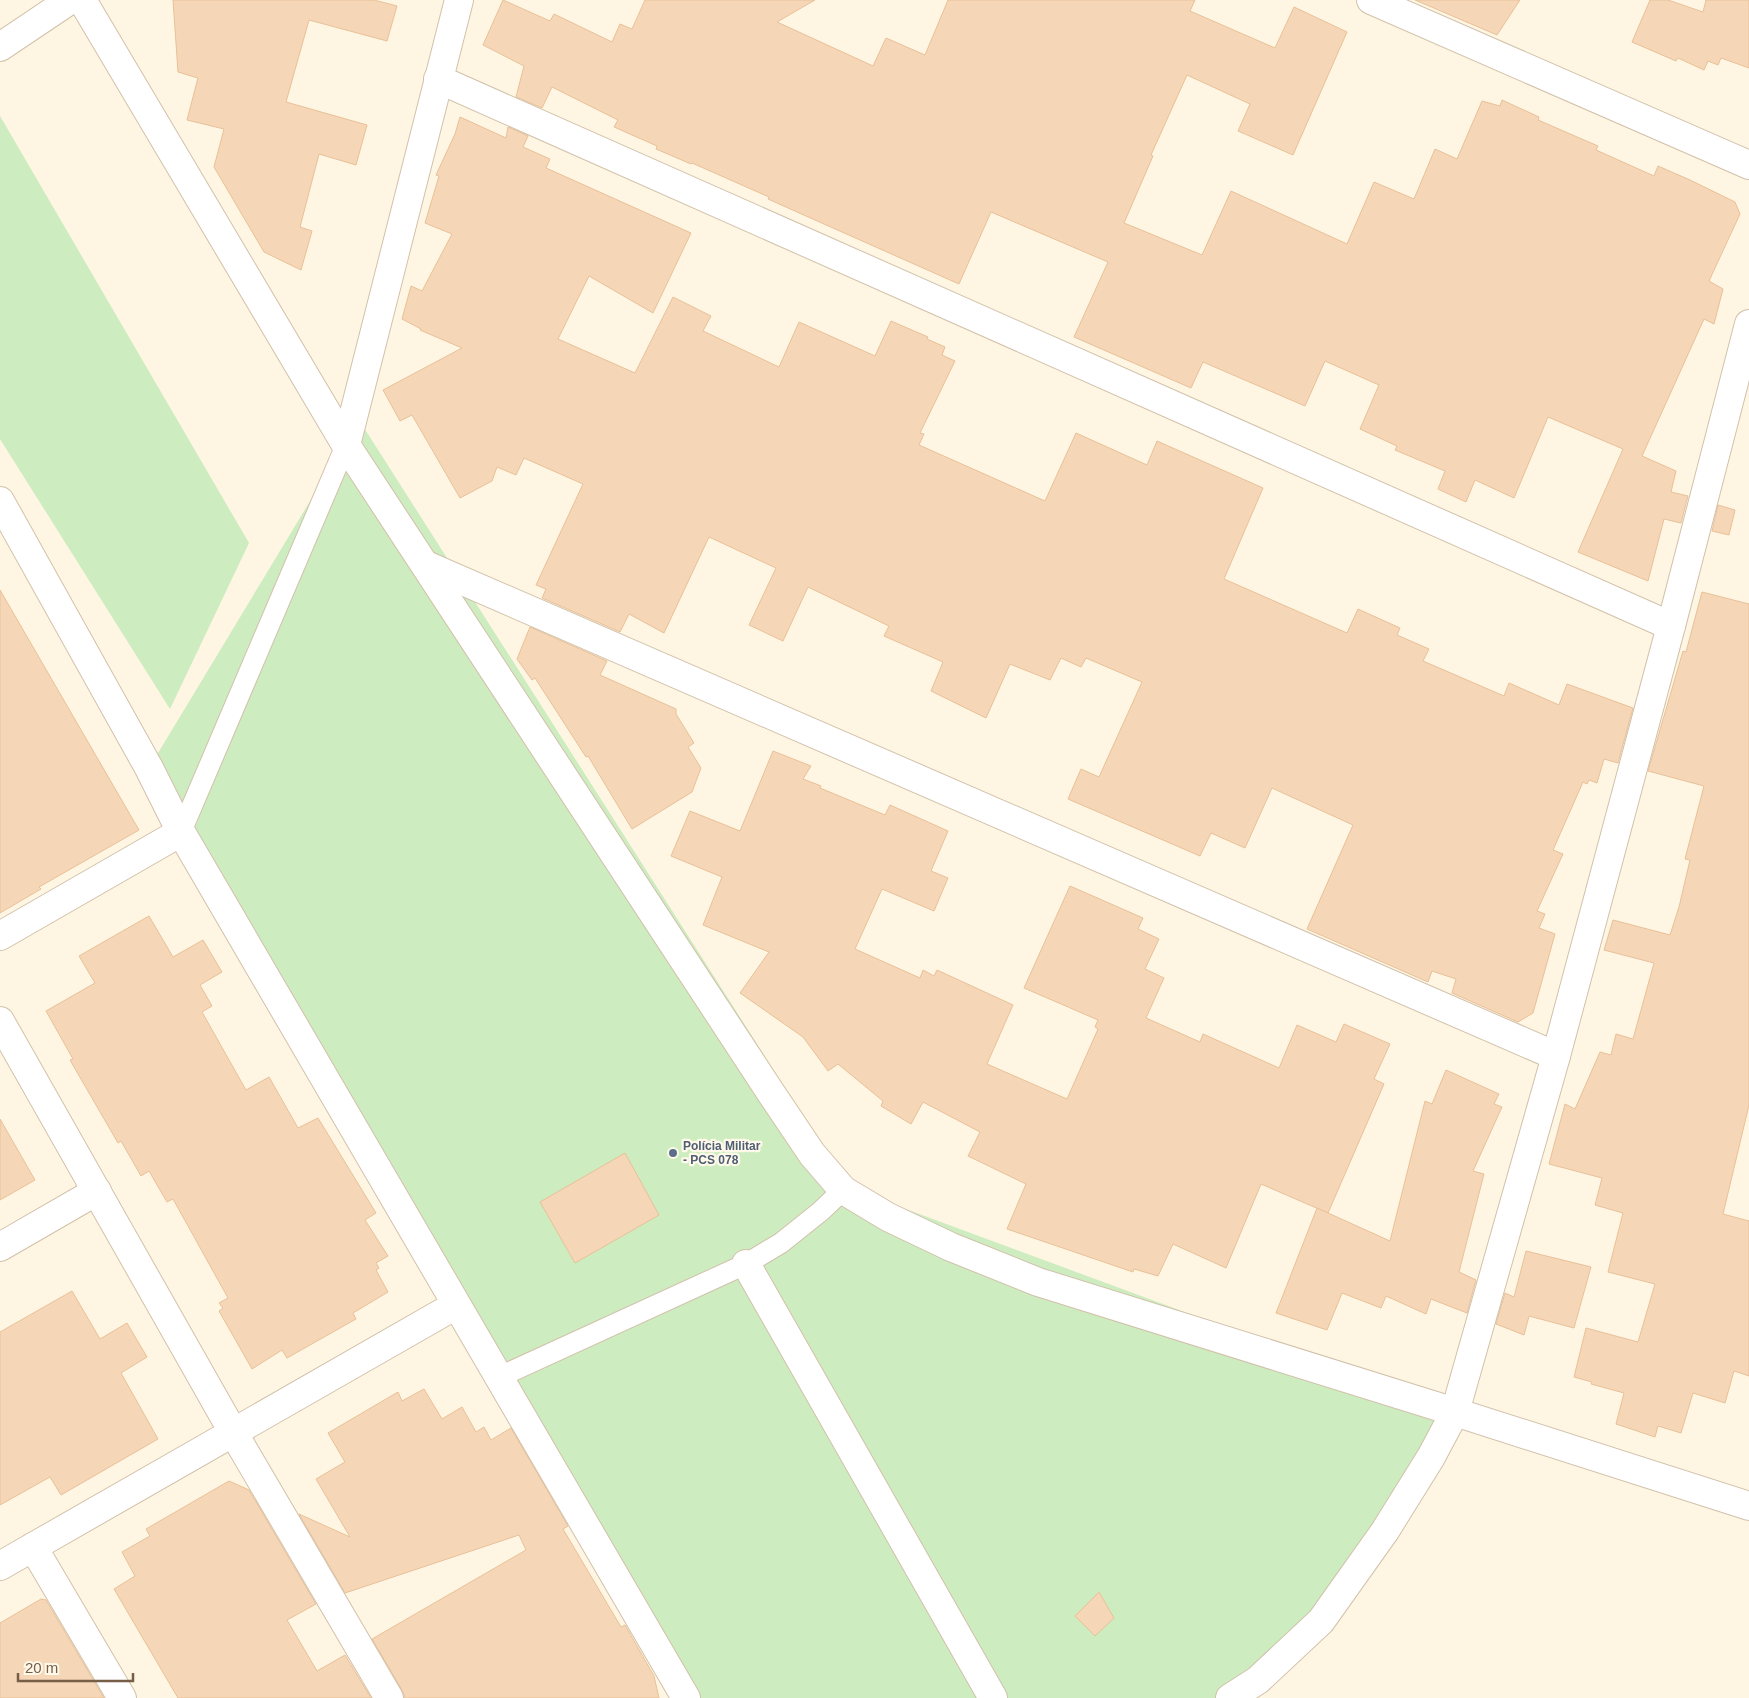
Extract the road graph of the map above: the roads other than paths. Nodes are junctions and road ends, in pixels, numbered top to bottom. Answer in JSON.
{"nodes":[{"id":1,"x":70,"y":0,"type":"edge"},
{"id":2,"x":82,"y":0,"type":"edge"},
{"id":3,"x":459,"y":0,"type":"edge"},
{"id":4,"x":1371,"y":0,"type":"edge"},
{"id":5,"x":0,"y":47,"type":"edge"},
{"id":6,"x":438,"y":79,"type":"junction"},
{"id":7,"x":1749,"y":165,"type":"edge"},
{"id":8,"x":1749,"y":324,"type":"edge"},
{"id":9,"x":346,"y":446,"type":"junction"},
{"id":10,"x":0,"y":500,"type":"edge"},
{"id":11,"x":426,"y":565,"type":"junction"},
{"id":12,"x":1671,"y":626,"type":"junction"},
{"id":13,"x":181,"y":832,"type":"junction"},
{"id":14,"x":0,"y":936,"type":"edge"},
{"id":15,"x":0,"y":1021,"type":"edge"},
{"id":16,"x":1556,"y":1056,"type":"junction"},
{"id":17,"x":843,"y":1190,"type":"junction"},
{"id":18,"x":97,"y":1191,"type":"junction"},
{"id":19,"x":0,"y":1247,"type":"edge"},
{"id":20,"x":746,"y":1264,"type":"junction"},
{"id":21,"x":456,"y":1305,"type":"junction"},
{"id":22,"x":499,"y":1377,"type":"junction"},
{"id":23,"x":1455,"y":1412,"type":"junction"},
{"id":24,"x":234,"y":1432,"type":"junction"},
{"id":25,"x":1749,"y":1506,"type":"edge"},
{"id":26,"x":33,"y":1547,"type":"junction"},
{"id":27,"x":0,"y":1566,"type":"edge"},
{"id":28,"x":122,"y":1698,"type":"edge"},
{"id":29,"x":389,"y":1698,"type":"edge"},
{"id":30,"x":686,"y":1698,"type":"edge"},
{"id":31,"x":993,"y":1698,"type":"edge"},
{"id":32,"x":1230,"y":1698,"type":"edge"}],
"edges":[{"from":1,"to":5,"type":"street"},
{"from":2,"to":9,"type":"street"},
{"from":3,"to":6,"type":"street"},
{"from":4,"to":7,"type":"street"},
{"from":6,"to":9,"type":"street"},
{"from":6,"to":12,"type":"street"},
{"from":8,"to":12,"type":"street"},
{"from":9,"to":11,"type":"street"},
{"from":9,"to":13,"type":"lane"},
{"from":10,"to":13,"type":"street"},
{"from":11,"to":16,"type":"street"},
{"from":11,"to":17,"type":"street"},
{"from":12,"to":16,"type":"street"},
{"from":13,"to":14,"type":"street"},
{"from":13,"to":21,"type":"street"},
{"from":15,"to":18,"type":"street"},
{"from":16,"to":23,"type":"street"},
{"from":17,"to":20,"type":"lane"},
{"from":17,"to":23,"type":"street"},
{"from":18,"to":19,"type":"street"},
{"from":18,"to":24,"type":"street"},
{"from":20,"to":22,"type":"lane"},
{"from":20,"to":31,"type":"street"},
{"from":21,"to":22,"type":"street"},
{"from":21,"to":24,"type":"street"},
{"from":22,"to":30,"type":"street"},
{"from":23,"to":25,"type":"street"},
{"from":23,"to":32,"type":"street"},
{"from":24,"to":26,"type":"street"},
{"from":24,"to":29,"type":"street"},
{"from":26,"to":27,"type":"street"},
{"from":26,"to":28,"type":"street"}]}
